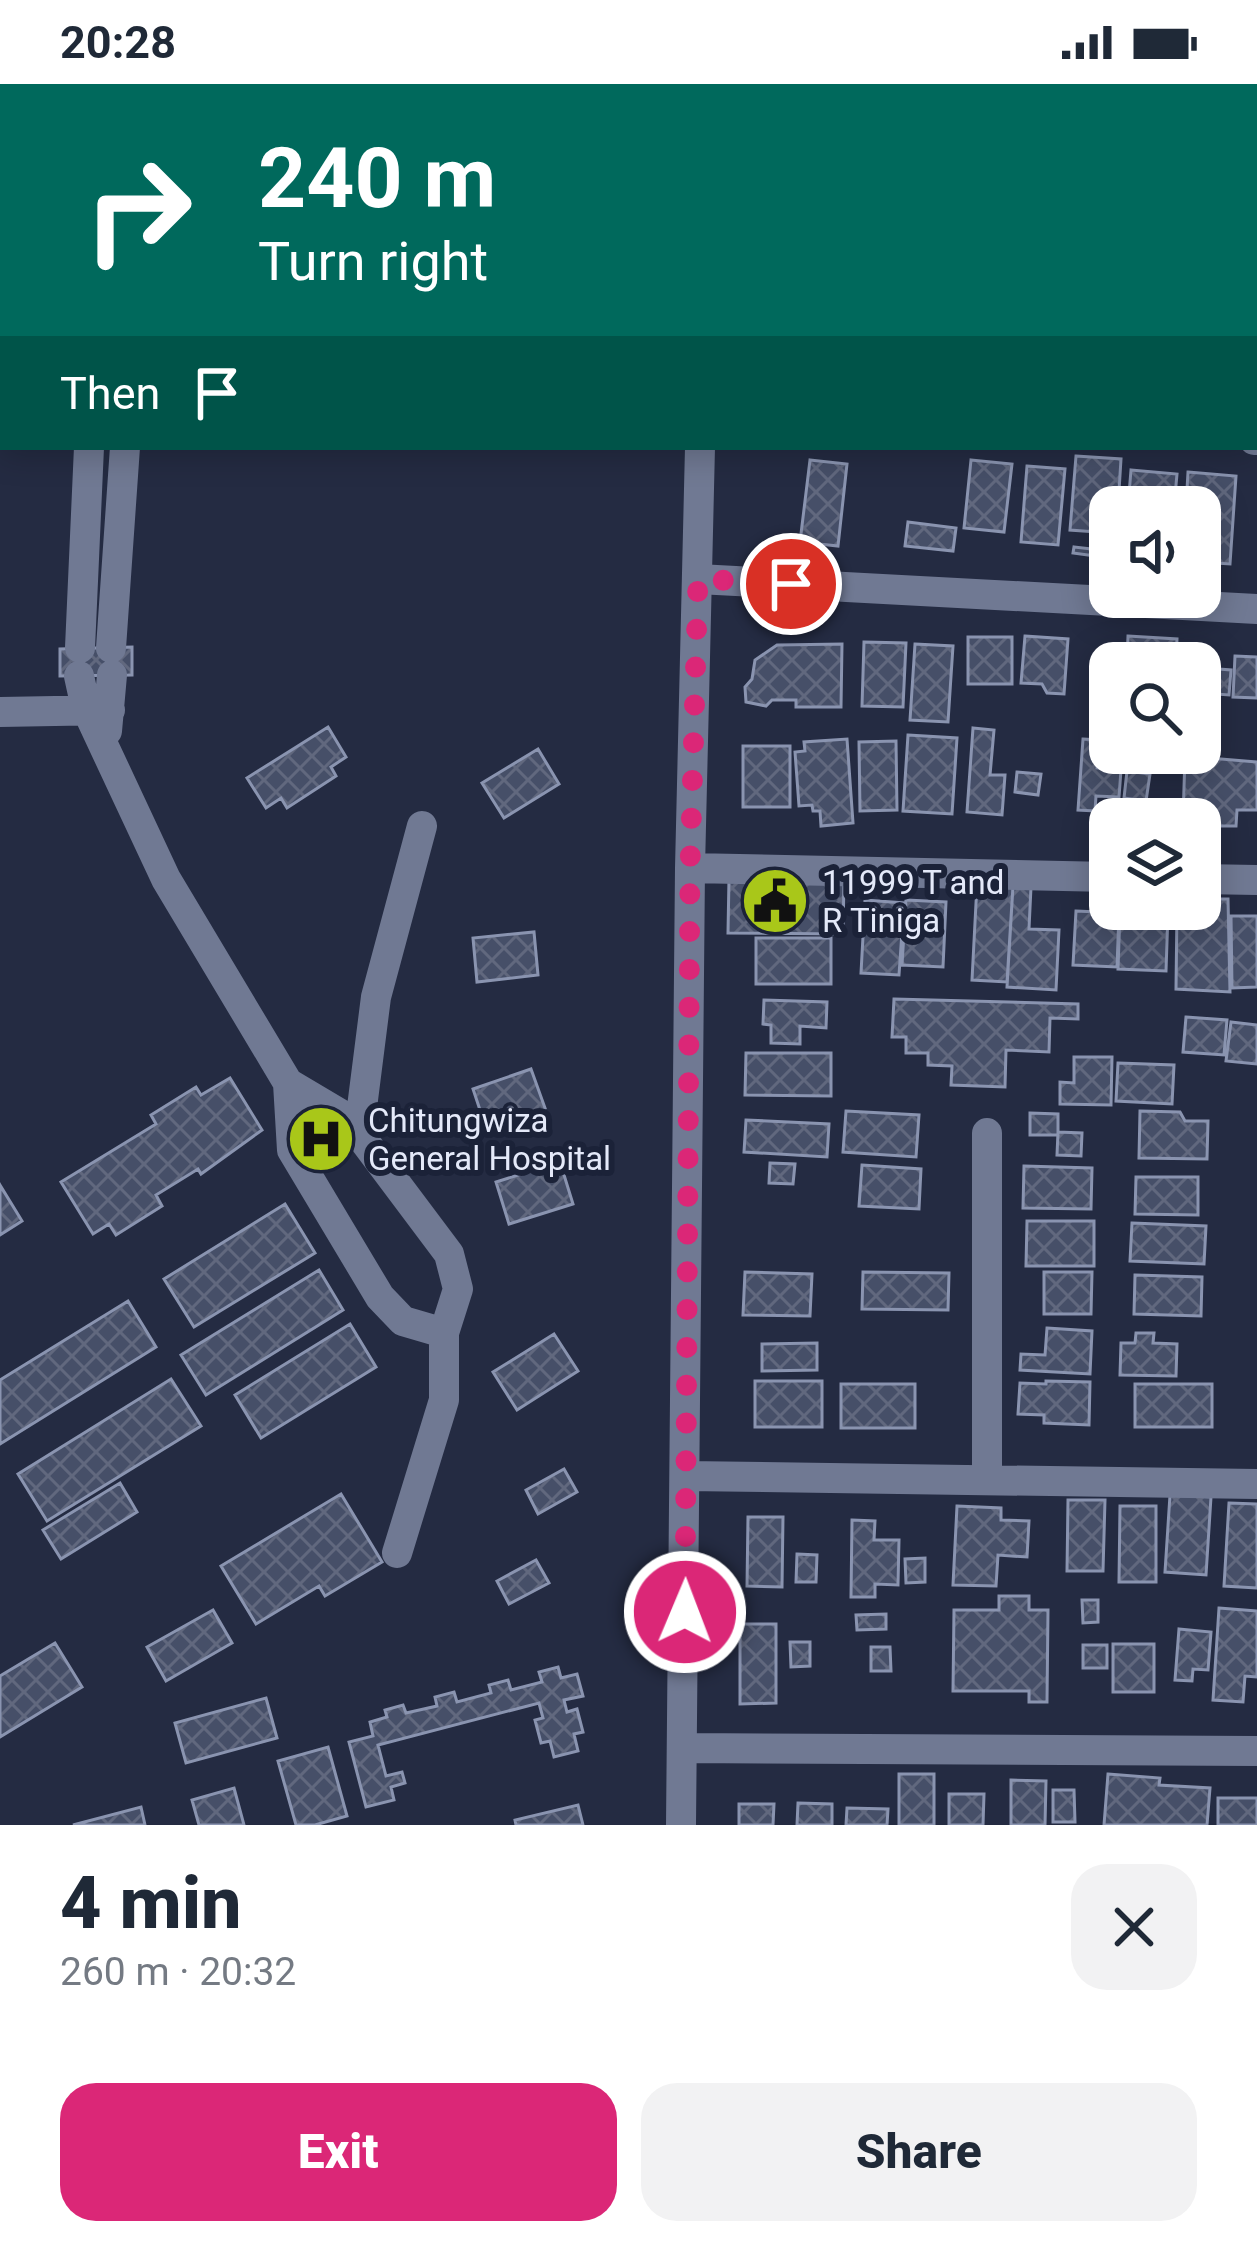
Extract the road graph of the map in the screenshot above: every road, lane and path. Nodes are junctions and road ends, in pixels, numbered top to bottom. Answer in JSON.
{"nodes":[{"id":1,"x":89,"y":450,"type":"edge"},
{"id":2,"x":124,"y":450,"type":"edge"},
{"id":3,"x":700,"y":450,"type":"edge"},
{"id":4,"x":698,"y":579,"type":"junction"},
{"id":5,"x":1257,"y":609,"type":"edge"},
{"id":6,"x":96,"y":662,"type":"junction"},
{"id":7,"x":98,"y":709,"type":"junction"},
{"id":8,"x":0,"y":712,"type":"edge"},
{"id":9,"x":422,"y":826,"type":"dead end"},
{"id":10,"x":690,"y":868,"type":"junction"},
{"id":11,"x":1089,"y":877,"type":"edge"},
{"id":12,"x":1221,"y":879,"type":"edge"},
{"id":13,"x":1257,"y":880,"type":"edge"},
{"id":14,"x":288,"y":1083,"type":"junction"},
{"id":15,"x":358,"y":1131,"type":"junction"},
{"id":16,"x":987,"y":1133,"type":"dead end"},
{"id":17,"x":444,"y":1333,"type":"junction"},
{"id":18,"x":686,"y":1476,"type":"junction"},
{"id":19,"x":987,"y":1479,"type":"junction"},
{"id":20,"x":1257,"y":1484,"type":"edge"},
{"id":21,"x":397,"y":1553,"type":"dead end"},
{"id":22,"x":683,"y":1748,"type":"junction"},
{"id":23,"x":1257,"y":1751,"type":"edge"},
{"id":24,"x":681,"y":1825,"type":"edge"}],
"edges":[{"from":1,"to":6,"type":"street"},
{"from":2,"to":6,"type":"street"},
{"from":3,"to":4,"type":"street"},
{"from":4,"to":5,"type":"street"},
{"from":4,"to":10,"type":"street"},
{"from":6,"to":7,"type":"street"},
{"from":7,"to":8,"type":"street"},
{"from":7,"to":14,"type":"street"},
{"from":9,"to":15,"type":"street"},
{"from":10,"to":11,"type":"street"},
{"from":10,"to":18,"type":"street"},
{"from":12,"to":13,"type":"street"},
{"from":14,"to":15,"type":"street"},
{"from":14,"to":17,"type":"street"},
{"from":15,"to":17,"type":"street"},
{"from":16,"to":19,"type":"street"},
{"from":17,"to":21,"type":"street"},
{"from":18,"to":19,"type":"street"},
{"from":18,"to":22,"type":"street"},
{"from":19,"to":20,"type":"street"},
{"from":22,"to":23,"type":"street"},
{"from":22,"to":24,"type":"street"}]}
